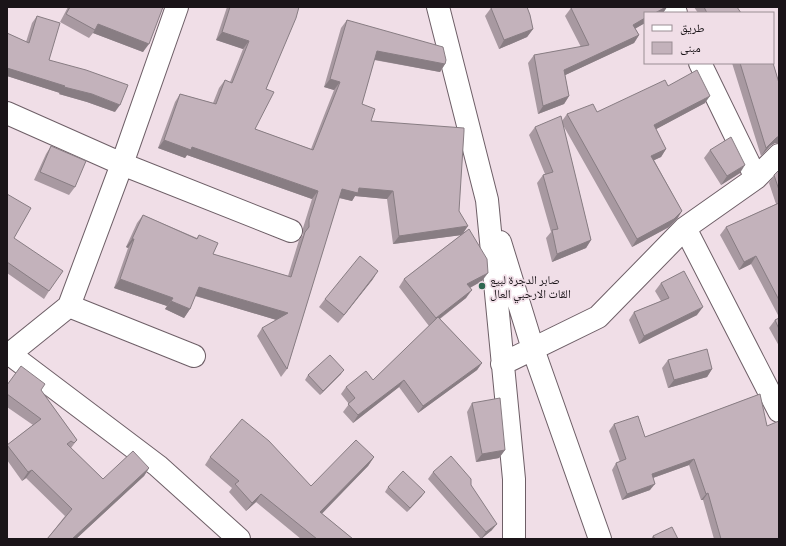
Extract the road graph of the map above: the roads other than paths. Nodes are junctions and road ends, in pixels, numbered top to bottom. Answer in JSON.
{"nodes":[{"id":1,"x":177,"y":7,"type":"edge"},
{"id":2,"x":438,"y":7,"type":"edge"},
{"id":3,"x":700,"y":64,"type":"edge"},
{"id":4,"x":7,"y":113,"type":"edge"},
{"id":5,"x":779,"y":155,"type":"edge"},
{"id":6,"x":122,"y":164,"type":"junction"},
{"id":7,"x":756,"y":178,"type":"junction"},
{"id":8,"x":487,"y":200,"type":"junction"},
{"id":9,"x":685,"y":228,"type":"junction"},
{"id":10,"x":291,"y":231,"type":"dead end"},
{"id":11,"x":69,"y":306,"type":"junction"},
{"id":12,"x":533,"y":349,"type":"junction"},
{"id":13,"x":8,"y":354,"type":"edge"},
{"id":14,"x":194,"y":356,"type":"dead end"},
{"id":15,"x":502,"y":364,"type":"junction"},
{"id":16,"x":779,"y":411,"type":"edge"},
{"id":17,"x":239,"y":539,"type":"edge"},
{"id":18,"x":514,"y":539,"type":"edge"},
{"id":19,"x":600,"y":539,"type":"edge"}],
"edges":[{"from":1,"to":6,"type":"street"},
{"from":2,"to":8,"type":"street"},
{"from":3,"to":7,"type":"street"},
{"from":4,"to":6,"type":"street"},
{"from":5,"to":7,"type":"street"},
{"from":6,"to":10,"type":"street"},
{"from":6,"to":11,"type":"street"},
{"from":7,"to":9,"type":"street"},
{"from":8,"to":12,"type":"street"},
{"from":8,"to":15,"type":"street"},
{"from":9,"to":12,"type":"street"},
{"from":9,"to":16,"type":"street"},
{"from":11,"to":13,"type":"street"},
{"from":11,"to":14,"type":"street"},
{"from":12,"to":15,"type":"street"},
{"from":12,"to":19,"type":"street"},
{"from":13,"to":17,"type":"street"},
{"from":15,"to":18,"type":"street"}]}
